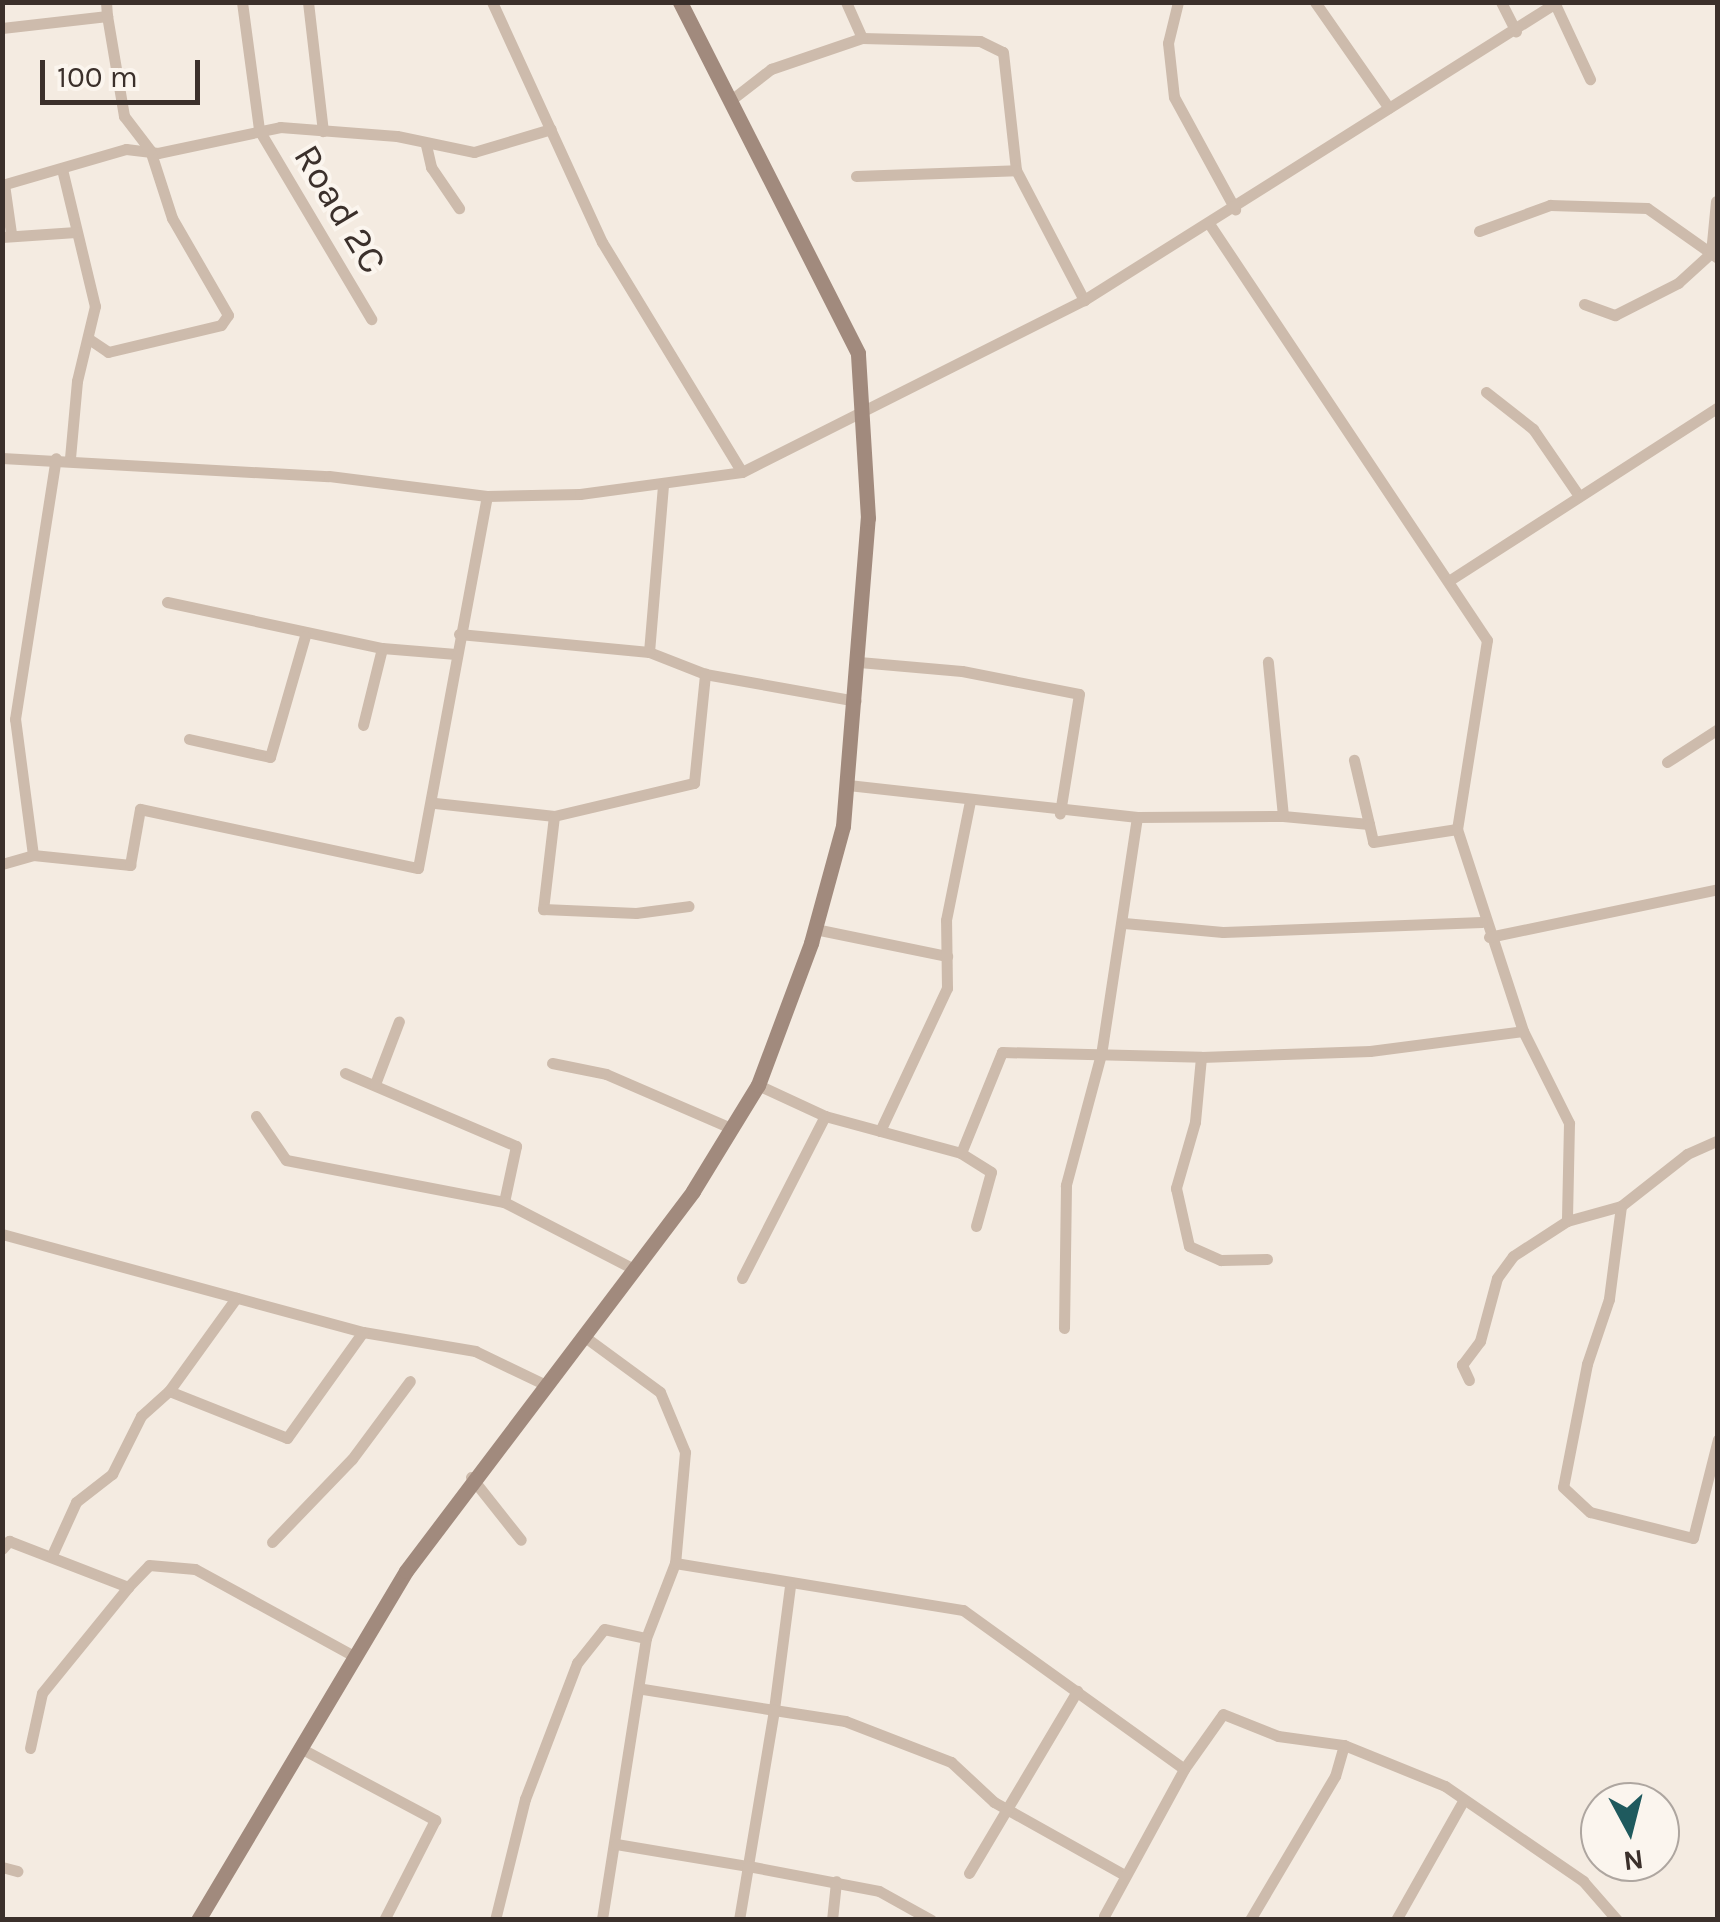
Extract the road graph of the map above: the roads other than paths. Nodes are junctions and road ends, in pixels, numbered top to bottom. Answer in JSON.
{"nodes":[{"id":1,"x":242,"y":2,"type":"edge"},
{"id":2,"x":308,"y":2,"type":"edge"},
{"id":3,"x":492,"y":2,"type":"edge"},
{"id":4,"x":680,"y":2,"type":"edge"},
{"id":5,"x":846,"y":2,"type":"edge"},
{"id":6,"x":1178,"y":2,"type":"edge"},
{"id":7,"x":1314,"y":2,"type":"edge"},
{"id":8,"x":1501,"y":2,"type":"edge"},
{"id":9,"x":1556,"y":3,"type":"edge"},
{"id":10,"x":106,"y":9,"type":"edge"},
{"id":11,"x":2,"y":28,"type":"edge"},
{"id":12,"x":1516,"y":31,"type":"junction"},
{"id":13,"x":862,"y":38,"type":"junction"},
{"id":14,"x":1590,"y":78,"type":"dead end"},
{"id":15,"x":731,"y":100,"type":"junction"},
{"id":16,"x":1389,"y":108,"type":"junction"},
{"id":17,"x":551,"y":129,"type":"junction"},
{"id":18,"x":260,"y":130,"type":"junction"},
{"id":19,"x":323,"y":131,"type":"junction"},
{"id":20,"x":426,"y":145,"type":"junction"},
{"id":21,"x":150,"y":150,"type":"junction"},
{"id":22,"x":62,"y":169,"type":"junction"},
{"id":23,"x":1016,"y":170,"type":"junction"},
{"id":24,"x":856,"y":176,"type":"dead end"},
{"id":25,"x":3,"y":185,"type":"edge"},
{"id":26,"x":1716,"y":201,"type":"edge"},
{"id":27,"x":459,"y":208,"type":"dead end"},
{"id":28,"x":1235,"y":209,"type":"junction"},
{"id":29,"x":1210,"y":225,"type":"junction"},
{"id":30,"x":1478,"y":231,"type":"dead end"},
{"id":31,"x":76,"y":232,"type":"junction"},
{"id":32,"x":7,"y":235,"type":"edge"},
{"id":33,"x":1714,"y":255,"type":"edge"},
{"id":34,"x":1084,"y":300,"type":"junction"},
{"id":35,"x":1584,"y":304,"type":"dead end"},
{"id":36,"x":371,"y":319,"type":"dead end"},
{"id":37,"x":90,"y":339,"type":"junction"},
{"id":38,"x":1486,"y":392,"type":"dead end"},
{"id":39,"x":1718,"y":407,"type":"edge"},
{"id":40,"x":866,"y":415,"type":"junction"},
{"id":41,"x":2,"y":458,"type":"edge"},
{"id":42,"x":56,"y":458,"type":"junction"},
{"id":43,"x":70,"y":458,"type":"junction"},
{"id":44,"x":742,"y":472,"type":"junction"},
{"id":45,"x":663,"y":486,"type":"junction"},
{"id":46,"x":487,"y":496,"type":"junction"},
{"id":47,"x":1580,"y":496,"type":"junction"},
{"id":48,"x":1450,"y":580,"type":"junction"},
{"id":49,"x":168,"y":602,"type":"dead end"},
{"id":50,"x":459,"y":634,"type":"junction"},
{"id":51,"x":305,"y":636,"type":"junction"},
{"id":52,"x":382,"y":648,"type":"junction"},
{"id":53,"x":649,"y":652,"type":"junction"},
{"id":54,"x":456,"y":654,"type":"junction"},
{"id":55,"x":859,"y":662,"type":"junction"},
{"id":56,"x":1268,"y":662,"type":"dead end"},
{"id":57,"x":705,"y":674,"type":"junction"},
{"id":58,"x":856,"y":700,"type":"junction"},
{"id":59,"x":9,"y":720,"type":"edge"},
{"id":60,"x":363,"y":725,"type":"dead end"},
{"id":61,"x":1718,"y":729,"type":"edge"},
{"id":62,"x":190,"y":739,"type":"dead end"},
{"id":63,"x":1354,"y":760,"type":"dead end"},
{"id":64,"x":1667,"y":762,"type":"dead end"},
{"id":65,"x":848,"y":784,"type":"junction"},
{"id":66,"x":970,"y":801,"type":"junction"},
{"id":67,"x":435,"y":803,"type":"junction"},
{"id":68,"x":1060,"y":813,"type":"junction"},
{"id":69,"x":554,"y":816,"type":"junction"},
{"id":70,"x":1283,"y":816,"type":"junction"},
{"id":71,"x":1137,"y":817,"type":"junction"},
{"id":72,"x":1370,"y":824,"type":"junction"},
{"id":73,"x":1457,"y":829,"type":"junction"},
{"id":74,"x":32,"y":855,"type":"junction"},
{"id":75,"x":2,"y":864,"type":"edge"},
{"id":76,"x":1718,"y":889,"type":"edge"},
{"id":77,"x":689,"y":906,"type":"dead end"},
{"id":78,"x":1482,"y":922,"type":"junction"},
{"id":79,"x":1124,"y":923,"type":"junction"},
{"id":80,"x":815,"y":928,"type":"junction"},
{"id":81,"x":1489,"y":937,"type":"junction"},
{"id":82,"x":947,"y":956,"type":"junction"},
{"id":83,"x":399,"y":1021,"type":"dead end"},
{"id":84,"x":1523,"y":1031,"type":"junction"},
{"id":85,"x":1101,"y":1054,"type":"junction"},
{"id":86,"x":1201,"y":1057,"type":"junction"},
{"id":87,"x":552,"y":1063,"type":"dead end"},
{"id":88,"x":345,"y":1073,"type":"dead end"},
{"id":89,"x":374,"y":1084,"type":"junction"},
{"id":90,"x":758,"y":1085,"type":"junction"},
{"id":91,"x":256,"y":1116,"type":"dead end"},
{"id":92,"x":825,"y":1116,"type":"junction"},
{"id":93,"x":731,"y":1128,"type":"junction"},
{"id":94,"x":880,"y":1131,"type":"junction"},
{"id":95,"x":1718,"y":1140,"type":"edge"},
{"id":96,"x":961,"y":1153,"type":"junction"},
{"id":97,"x":504,"y":1202,"type":"junction"},
{"id":98,"x":1621,"y":1206,"type":"junction"},
{"id":99,"x":1567,"y":1221,"type":"junction"},
{"id":100,"x":976,"y":1226,"type":"dead end"},
{"id":101,"x":2,"y":1234,"type":"edge"},
{"id":102,"x":1267,"y":1260,"type":"dead end"},
{"id":103,"x":630,"y":1266,"type":"junction"},
{"id":104,"x":742,"y":1278,"type":"dead end"},
{"id":105,"x":236,"y":1298,"type":"junction"},
{"id":106,"x":1064,"y":1328,"type":"dead end"},
{"id":107,"x":363,"y":1332,"type":"junction"},
{"id":108,"x":585,"y":1337,"type":"junction"},
{"id":109,"x":1469,"y":1380,"type":"dead end"},
{"id":110,"x":410,"y":1381,"type":"dead end"},
{"id":111,"x":544,"y":1384,"type":"junction"},
{"id":112,"x":170,"y":1391,"type":"junction"},
{"id":113,"x":1718,"y":1440,"type":"edge"},
{"id":114,"x":471,"y":1477,"type":"junction"},
{"id":115,"x":521,"y":1540,"type":"dead end"},
{"id":116,"x":5,"y":1542,"type":"edge"},
{"id":117,"x":272,"y":1542,"type":"dead end"},
{"id":118,"x":52,"y":1554,"type":"junction"},
{"id":119,"x":675,"y":1563,"type":"junction"},
{"id":120,"x":790,"y":1586,"type":"junction"},
{"id":121,"x":128,"y":1587,"type":"junction"},
{"id":122,"x":646,"y":1638,"type":"junction"},
{"id":123,"x":352,"y":1654,"type":"junction"},
{"id":124,"x":643,"y":1690,"type":"junction"},
{"id":125,"x":1077,"y":1692,"type":"junction"},
{"id":126,"x":774,"y":1710,"type":"junction"},
{"id":127,"x":1344,"y":1745,"type":"junction"},
{"id":128,"x":30,"y":1748,"type":"dead end"},
{"id":129,"x":304,"y":1750,"type":"junction"},
{"id":130,"x":1184,"y":1770,"type":"junction"},
{"id":131,"x":1462,"y":1801,"type":"junction"},
{"id":132,"x":1010,"y":1809,"type":"junction"},
{"id":133,"x":616,"y":1844,"type":"junction"},
{"id":134,"x":748,"y":1866,"type":"junction"},
{"id":135,"x":2,"y":1867,"type":"edge"},
{"id":136,"x":18,"y":1871,"type":"dead end"},
{"id":137,"x":969,"y":1873,"type":"dead end"},
{"id":138,"x":1124,"y":1874,"type":"junction"},
{"id":139,"x":836,"y":1881,"type":"junction"},
{"id":140,"x":1104,"y":1916,"type":"dead end"},
{"id":141,"x":198,"y":1920,"type":"edge"},
{"id":142,"x":384,"y":1920,"type":"edge"},
{"id":143,"x":495,"y":1920,"type":"edge"},
{"id":144,"x":602,"y":1920,"type":"edge"},
{"id":145,"x":739,"y":1920,"type":"edge"},
{"id":146,"x":832,"y":1920,"type":"edge"},
{"id":147,"x":930,"y":1920,"type":"edge"},
{"id":148,"x":1250,"y":1920,"type":"edge"},
{"id":149,"x":1396,"y":1920,"type":"edge"},
{"id":150,"x":1617,"y":1920,"type":"edge"}],
"edges":[{"from":1,"to":18,"type":"street"},
{"from":2,"to":19,"type":"street"},
{"from":3,"to":17,"type":"street"},
{"from":4,"to":15,"type":"street"},
{"from":5,"to":13,"type":"street"},
{"from":6,"to":28,"type":"street"},
{"from":7,"to":16,"type":"street"},
{"from":8,"to":12,"type":"street"},
{"from":9,"to":12,"type":"street"},
{"from":9,"to":14,"type":"street"},
{"from":10,"to":11,"type":"street"},
{"from":10,"to":21,"type":"street"},
{"from":12,"to":16,"type":"street"},
{"from":13,"to":15,"type":"street"},
{"from":13,"to":23,"type":"street"},
{"from":15,"to":40,"type":"street"},
{"from":16,"to":28,"type":"street"},
{"from":17,"to":20,"type":"street"},
{"from":17,"to":44,"type":"street"},
{"from":18,"to":19,"type":"street"},
{"from":18,"to":21,"type":"street"},
{"from":18,"to":36,"type":"street","name":"Road 2C"},
{"from":19,"to":20,"type":"street"},
{"from":20,"to":27,"type":"street"},
{"from":21,"to":22,"type":"street"},
{"from":21,"to":37,"type":"street"},
{"from":22,"to":25,"type":"street"},
{"from":22,"to":31,"type":"street"},
{"from":23,"to":24,"type":"street"},
{"from":23,"to":34,"type":"street"},
{"from":25,"to":32,"type":"street"},
{"from":26,"to":33,"type":"street"},
{"from":28,"to":29,"type":"street"},
{"from":29,"to":34,"type":"street"},
{"from":29,"to":48,"type":"street"},
{"from":30,"to":33,"type":"street"},
{"from":31,"to":32,"type":"street"},
{"from":31,"to":37,"type":"street"},
{"from":33,"to":35,"type":"street"},
{"from":34,"to":40,"type":"street"},
{"from":37,"to":43,"type":"street"},
{"from":38,"to":47,"type":"street"},
{"from":39,"to":47,"type":"street"},
{"from":40,"to":44,"type":"street"},
{"from":40,"to":55,"type":"street"},
{"from":41,"to":42,"type":"street"},
{"from":42,"to":43,"type":"street"},
{"from":42,"to":59,"type":"street"},
{"from":43,"to":46,"type":"street"},
{"from":44,"to":45,"type":"street"},
{"from":45,"to":46,"type":"street"},
{"from":45,"to":53,"type":"street"},
{"from":46,"to":50,"type":"street"},
{"from":47,"to":48,"type":"street"},
{"from":48,"to":73,"type":"street"},
{"from":49,"to":51,"type":"street"},
{"from":50,"to":53,"type":"street"},
{"from":50,"to":54,"type":"street"},
{"from":51,"to":52,"type":"street"},
{"from":51,"to":62,"type":"street"},
{"from":52,"to":54,"type":"street"},
{"from":52,"to":60,"type":"street"},
{"from":53,"to":57,"type":"street"},
{"from":54,"to":67,"type":"street"},
{"from":55,"to":58,"type":"street"},
{"from":55,"to":68,"type":"street"},
{"from":56,"to":70,"type":"street"},
{"from":57,"to":58,"type":"street"},
{"from":57,"to":69,"type":"street"},
{"from":58,"to":65,"type":"street"},
{"from":59,"to":74,"type":"street"},
{"from":61,"to":64,"type":"street"},
{"from":63,"to":72,"type":"street"},
{"from":65,"to":66,"type":"street"},
{"from":65,"to":80,"type":"street"},
{"from":66,"to":68,"type":"street"},
{"from":66,"to":82,"type":"street"},
{"from":67,"to":69,"type":"street"},
{"from":67,"to":74,"type":"street"},
{"from":68,"to":71,"type":"street"},
{"from":69,"to":77,"type":"street"},
{"from":70,"to":71,"type":"street"},
{"from":70,"to":72,"type":"street"},
{"from":71,"to":79,"type":"street"},
{"from":72,"to":73,"type":"street"},
{"from":73,"to":78,"type":"street"},
{"from":74,"to":75,"type":"street"},
{"from":76,"to":81,"type":"street"},
{"from":78,"to":79,"type":"street"},
{"from":78,"to":81,"type":"street"},
{"from":79,"to":85,"type":"street"},
{"from":80,"to":82,"type":"street"},
{"from":80,"to":90,"type":"street"},
{"from":81,"to":84,"type":"street"},
{"from":82,"to":94,"type":"street"},
{"from":83,"to":89,"type":"street"},
{"from":84,"to":86,"type":"street"},
{"from":84,"to":99,"type":"street"},
{"from":85,"to":86,"type":"street"},
{"from":85,"to":96,"type":"street"},
{"from":85,"to":106,"type":"street"},
{"from":86,"to":102,"type":"street"},
{"from":87,"to":93,"type":"street"},
{"from":88,"to":89,"type":"street"},
{"from":89,"to":97,"type":"street"},
{"from":90,"to":92,"type":"street"},
{"from":90,"to":93,"type":"street"},
{"from":91,"to":97,"type":"street"},
{"from":92,"to":94,"type":"street"},
{"from":92,"to":104,"type":"street"},
{"from":93,"to":103,"type":"street"},
{"from":94,"to":96,"type":"street"},
{"from":95,"to":98,"type":"street"},
{"from":96,"to":100,"type":"street"},
{"from":97,"to":103,"type":"street"},
{"from":98,"to":99,"type":"street"},
{"from":98,"to":113,"type":"street"},
{"from":99,"to":109,"type":"street"},
{"from":101,"to":105,"type":"street"},
{"from":103,"to":108,"type":"street"},
{"from":105,"to":107,"type":"street"},
{"from":105,"to":112,"type":"street"},
{"from":107,"to":111,"type":"street"},
{"from":107,"to":112,"type":"street"},
{"from":108,"to":111,"type":"street"},
{"from":108,"to":119,"type":"street"},
{"from":110,"to":117,"type":"street"},
{"from":111,"to":114,"type":"street"},
{"from":112,"to":118,"type":"street"},
{"from":114,"to":115,"type":"street"},
{"from":114,"to":123,"type":"street"},
{"from":116,"to":118,"type":"street"},
{"from":118,"to":121,"type":"street"},
{"from":119,"to":120,"type":"street"},
{"from":119,"to":122,"type":"street"},
{"from":120,"to":125,"type":"street"},
{"from":120,"to":126,"type":"street"},
{"from":121,"to":123,"type":"street"},
{"from":121,"to":128,"type":"street"},
{"from":122,"to":124,"type":"street"},
{"from":122,"to":143,"type":"street"},
{"from":123,"to":129,"type":"street"},
{"from":124,"to":126,"type":"street"},
{"from":124,"to":133,"type":"street"},
{"from":125,"to":130,"type":"street"},
{"from":125,"to":132,"type":"street"},
{"from":126,"to":132,"type":"street"},
{"from":126,"to":134,"type":"street"},
{"from":127,"to":130,"type":"street"},
{"from":127,"to":131,"type":"street"},
{"from":127,"to":148,"type":"street"},
{"from":129,"to":141,"type":"street"},
{"from":129,"to":142,"type":"street"},
{"from":130,"to":138,"type":"street"},
{"from":131,"to":149,"type":"street"},
{"from":131,"to":150,"type":"street"},
{"from":132,"to":137,"type":"street"},
{"from":132,"to":138,"type":"street"},
{"from":133,"to":134,"type":"street"},
{"from":133,"to":144,"type":"street"},
{"from":134,"to":139,"type":"street"},
{"from":134,"to":145,"type":"street"},
{"from":135,"to":136,"type":"street"},
{"from":138,"to":140,"type":"street"},
{"from":139,"to":146,"type":"street"},
{"from":139,"to":147,"type":"street"}]}
